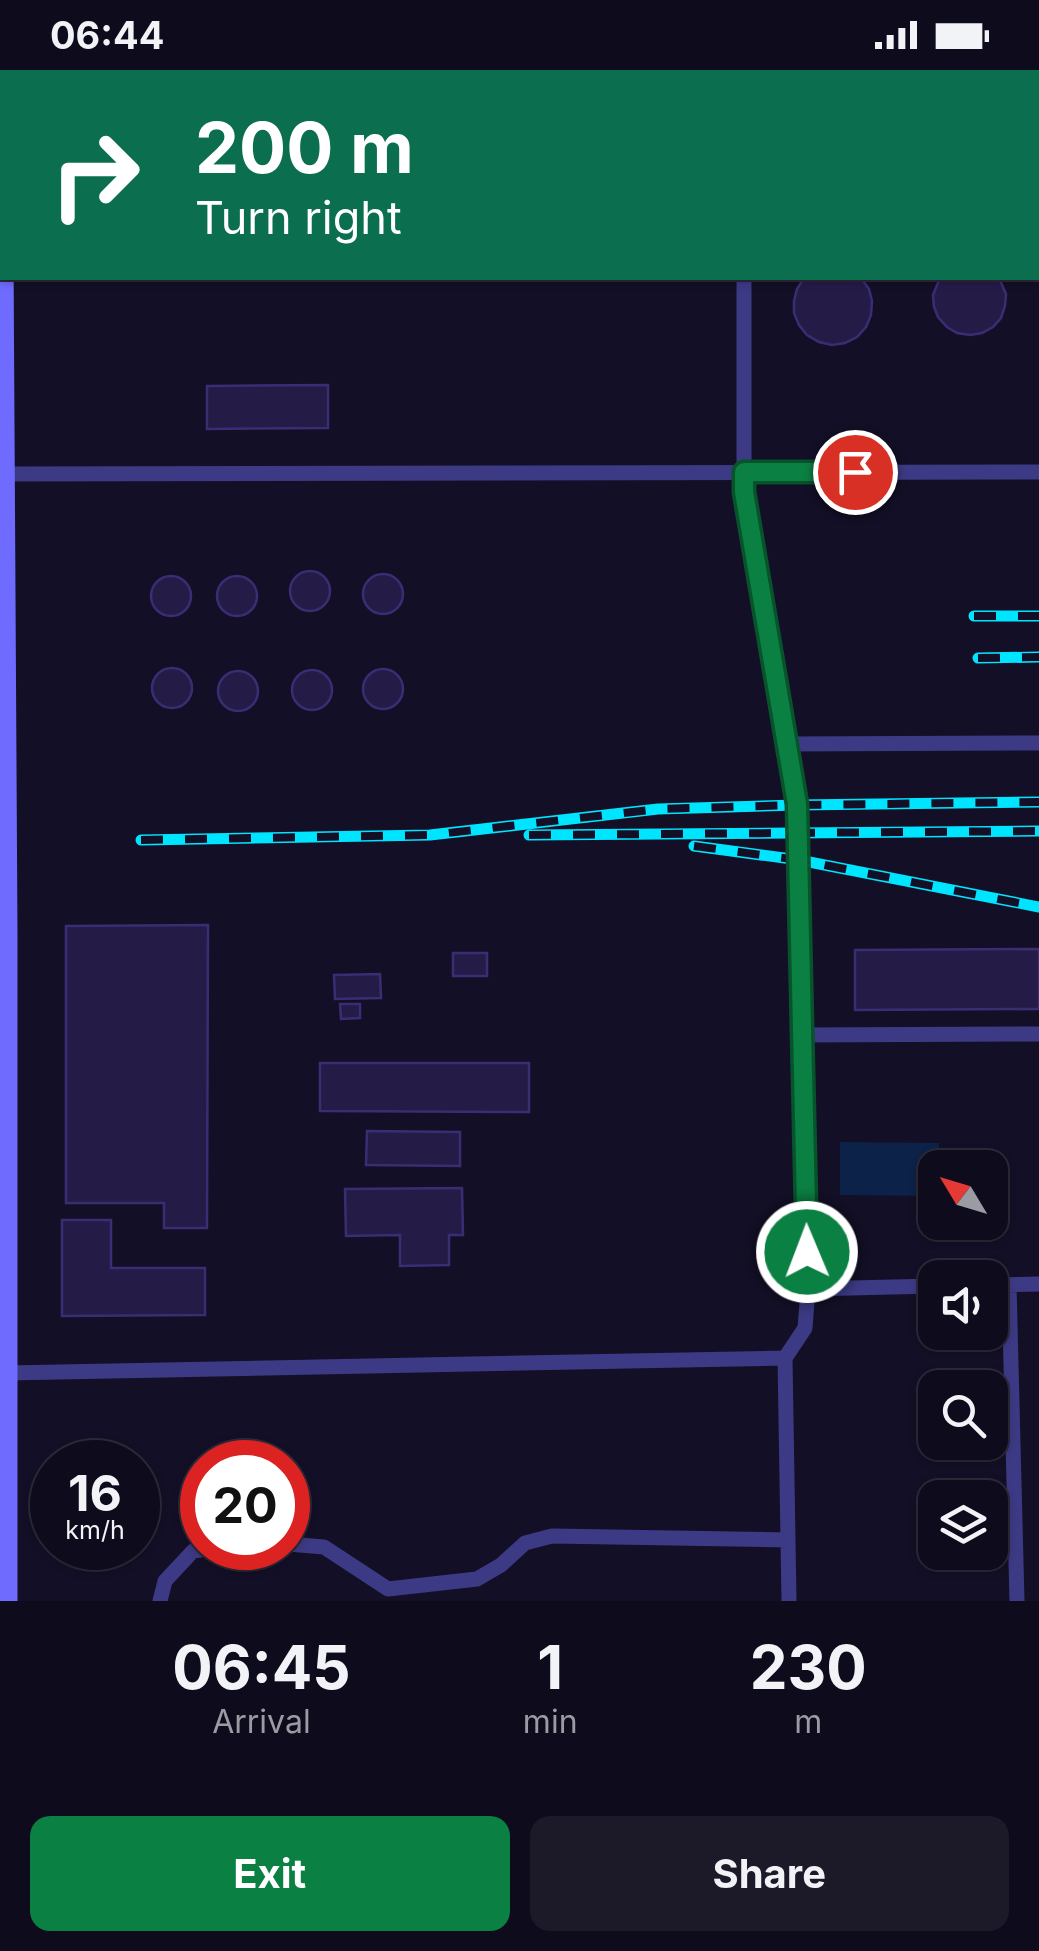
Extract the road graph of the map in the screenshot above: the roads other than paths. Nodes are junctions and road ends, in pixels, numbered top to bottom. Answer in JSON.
{"nodes":[{"id":1,"x":1,"y":280,"type":"edge"},
{"id":2,"x":744,"y":280,"type":"edge"},
{"id":3,"x":1,"y":410,"type":"edge"},
{"id":4,"x":744,"y":472,"type":"junction"},
{"id":5,"x":1039,"y":472,"type":"edge"},
{"id":6,"x":3,"y":474,"type":"junction"},
{"id":7,"x":1039,"y":742,"type":"edge"},
{"id":8,"x":786,"y":744,"type":"junction"},
{"id":9,"x":3,"y":935,"type":"edge"},
{"id":10,"x":1039,"y":1034,"type":"edge"},
{"id":11,"x":802,"y":1035,"type":"junction"},
{"id":12,"x":1039,"y":1284,"type":"edge"},
{"id":13,"x":1010,"y":1285,"type":"joint"},
{"id":14,"x":918,"y":1286,"type":"edge"},
{"id":15,"x":808,"y":1289,"type":"junction"},
{"id":16,"x":785,"y":1358,"type":"junction"},
{"id":17,"x":6,"y":1373,"type":"junction"},
{"id":18,"x":3,"y":1492,"type":"edge"},
{"id":19,"x":788,"y":1540,"type":"junction"},
{"id":20,"x":310,"y":1546,"type":"edge"},
{"id":21,"x":180,"y":1565,"type":"edge"},
{"id":22,"x":5,"y":1601,"type":"edge"},
{"id":23,"x":160,"y":1601,"type":"edge"},
{"id":24,"x":789,"y":1601,"type":"edge"},
{"id":25,"x":1017,"y":1601,"type":"edge"}],
"edges":[{"from":1,"to":3,"type":"main road"},
{"from":2,"to":4,"type":"lane"},
{"from":3,"to":6,"type":"main road"},
{"from":4,"to":5,"type":"lane"},
{"from":4,"to":6,"type":"lane"},
{"from":4,"to":8,"type":"lane"},
{"from":6,"to":9,"type":"main road"},
{"from":7,"to":8,"type":"lane"},
{"from":8,"to":11,"type":"lane"},
{"from":9,"to":17,"type":"main road"},
{"from":10,"to":11,"type":"lane"},
{"from":11,"to":15,"type":"lane"},
{"from":12,"to":13,"type":"lane"},
{"from":13,"to":25,"type":"lane"},
{"from":14,"to":15,"type":"lane"},
{"from":15,"to":16,"type":"lane"},
{"from":16,"to":17,"type":"lane"},
{"from":16,"to":19,"type":"lane"},
{"from":17,"to":18,"type":"main road"},
{"from":18,"to":22,"type":"main road"},
{"from":19,"to":20,"type":"lane"},
{"from":19,"to":24,"type":"lane"},
{"from":21,"to":23,"type":"lane"}]}
